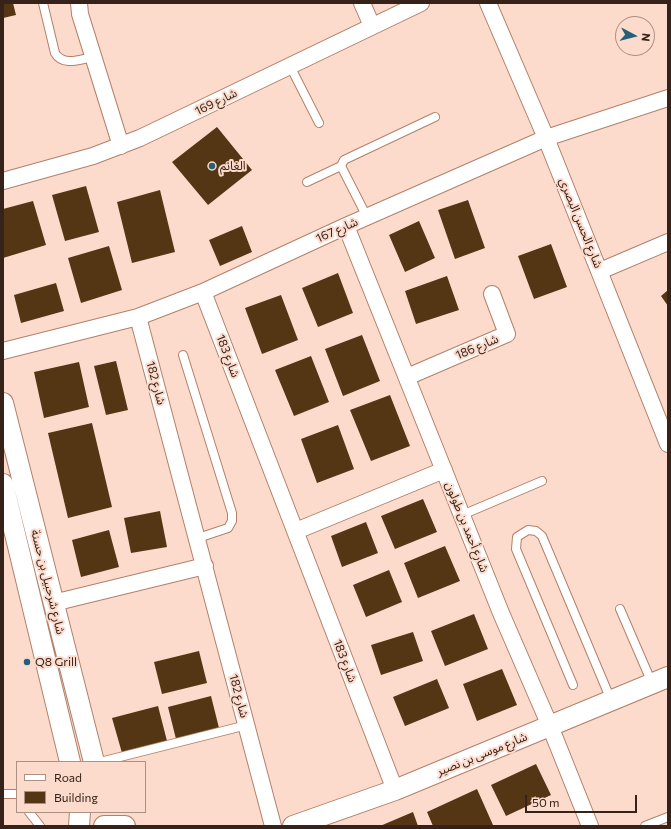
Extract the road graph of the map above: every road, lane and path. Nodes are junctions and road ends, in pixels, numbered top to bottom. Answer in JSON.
{"nodes":[{"id":1,"x":43,"y":3,"type":"edge"},
{"id":2,"x":79,"y":3,"type":"edge"},
{"id":3,"x":362,"y":3,"type":"edge"},
{"id":4,"x":421,"y":3,"type":"edge"},
{"id":5,"x":490,"y":4,"type":"edge"},
{"id":6,"x":372,"y":26,"type":"junction"},
{"id":7,"x":93,"y":57,"type":"junction"},
{"id":8,"x":290,"y":66,"type":"junction"},
{"id":9,"x":668,"y":98,"type":"edge"},
{"id":10,"x":435,"y":116,"type":"dead end"},
{"id":11,"x":319,"y":123,"type":"dead end"},
{"id":12,"x":546,"y":138,"type":"junction"},
{"id":13,"x":121,"y":146,"type":"junction"},
{"id":14,"x":341,"y":166,"type":"junction"},
{"id":15,"x":3,"y":181,"type":"edge"},
{"id":16,"x":307,"y":182,"type":"dead end"},
{"id":17,"x":367,"y":217,"type":"junction"},
{"id":18,"x":346,"y":226,"type":"junction"},
{"id":19,"x":668,"y":242,"type":"edge"},
{"id":20,"x":600,"y":271,"type":"junction"},
{"id":21,"x":203,"y":292,"type":"junction"},
{"id":22,"x":492,"y":294,"type":"dead end"},
{"id":23,"x":138,"y":317,"type":"junction"},
{"id":24,"x":3,"y":351,"type":"edge"},
{"id":25,"x":182,"y":355,"type":"dead end"},
{"id":26,"x":407,"y":377,"type":"junction"},
{"id":27,"x":3,"y":403,"type":"edge"},
{"id":28,"x":668,"y":444,"type":"edge"},
{"id":29,"x":444,"y":470,"type":"junction"},
{"id":30,"x":542,"y":481,"type":"dead end"},
{"id":31,"x":3,"y":484,"type":"edge"},
{"id":32,"x":462,"y":515,"type":"junction"},
{"id":33,"x":296,"y":531,"type":"junction"},
{"id":34,"x":198,"y":538,"type":"junction"},
{"id":35,"x":205,"y":566,"type":"junction"},
{"id":36,"x":53,"y":602,"type":"junction"},
{"id":37,"x":620,"y":609,"type":"dead end"},
{"id":38,"x":660,"y":680,"type":"edge"},
{"id":39,"x":573,"y":685,"type":"dead end"},
{"id":40,"x":611,"y":700,"type":"junction"},
{"id":41,"x":247,"y":725,"type":"junction"},
{"id":42,"x":550,"y":726,"type":"junction"},
{"id":43,"x":70,"y":761,"type":"edge"},
{"id":44,"x":94,"y":761,"type":"edge"},
{"id":45,"x":104,"y":761,"type":"edge"},
{"id":46,"x":395,"y":790,"type":"junction"},
{"id":47,"x":3,"y":794,"type":"edge"},
{"id":48,"x":16,"y":794,"type":"edge"},
{"id":49,"x":30,"y":813,"type":"edge"},
{"id":50,"x":80,"y":813,"type":"edge"},
{"id":51,"x":116,"y":813,"type":"edge"},
{"id":52,"x":668,"y":818,"type":"edge"},
{"id":53,"x":40,"y":826,"type":"edge"},
{"id":54,"x":79,"y":826,"type":"edge"},
{"id":55,"x":104,"y":826,"type":"edge"},
{"id":56,"x":125,"y":826,"type":"edge"},
{"id":57,"x":130,"y":826,"type":"edge"},
{"id":58,"x":273,"y":826,"type":"edge"},
{"id":59,"x":293,"y":826,"type":"edge"},
{"id":60,"x":590,"y":826,"type":"edge"},
{"id":61,"x":646,"y":826,"type":"edge"}],
"edges":[{"from":1,"to":7,"type":"lane"},
{"from":2,"to":7,"type":"street"},
{"from":3,"to":6,"type":"street"},
{"from":4,"to":6,"type":"street","name":"شارع 169"},
{"from":5,"to":12,"type":"street","name":"شارع الحسن البصري"},
{"from":6,"to":8,"type":"street","name":"شارع 169"},
{"from":7,"to":13,"type":"street"},
{"from":8,"to":11,"type":"lane"},
{"from":8,"to":13,"type":"street","name":"شارع 169"},
{"from":9,"to":12,"type":"street","name":"شارع 167"},
{"from":10,"to":14,"type":"lane"},
{"from":12,"to":17,"type":"street","name":"شارع 167"},
{"from":12,"to":20,"type":"street","name":"شارع الحسن البصري"},
{"from":13,"to":15,"type":"street","name":"شارع 169"},
{"from":14,"to":16,"type":"lane"},
{"from":14,"to":17,"type":"lane"},
{"from":17,"to":18,"type":"street","name":"شارع 167"},
{"from":18,"to":21,"type":"street","name":"شارع 167"},
{"from":18,"to":26,"type":"street","name":"شارع أحمد بن طولون"},
{"from":19,"to":20,"type":"street"},
{"from":20,"to":28,"type":"street","name":"شارع الحسن البصري"},
{"from":21,"to":23,"type":"street","name":"شارع 167"},
{"from":21,"to":33,"type":"street","name":"شارع 183"},
{"from":22,"to":26,"type":"street","name":"شارع 186"},
{"from":23,"to":24,"type":"street","name":"شارع 167"},
{"from":23,"to":34,"type":"street","name":"شارع 182"},
{"from":25,"to":34,"type":"lane"},
{"from":26,"to":29,"type":"street","name":"شارع أحمد بن طولون"},
{"from":27,"to":36,"type":"street","name":"شارع شرحبيل بن حسنة"},
{"from":29,"to":32,"type":"street","name":"شارع أحمد بن طولون"},
{"from":29,"to":33,"type":"street"},
{"from":30,"to":32,"type":"lane"},
{"from":31,"to":43,"type":"street","name":"شارع شرحبيل بن حسنة"},
{"from":32,"to":42,"type":"street","name":"شارع أحمد بن طولون"},
{"from":33,"to":46,"type":"street","name":"شارع 183"},
{"from":34,"to":35,"type":"street","name":"شارع 182"},
{"from":35,"to":36,"type":"street"},
{"from":35,"to":41,"type":"street","name":"شارع 182"},
{"from":36,"to":44,"type":"street","name":"شارع شرحبيل بن حسنة"},
{"from":37,"to":38,"type":"lane"},
{"from":38,"to":40,"type":"street","name":"شارع موسى بن نصير"},
{"from":39,"to":40,"type":"lane"},
{"from":40,"to":42,"type":"street","name":"شارع موسى بن نصير"},
{"from":41,"to":45,"type":"lane"},
{"from":41,"to":58,"type":"street","name":"شارع 182"},
{"from":42,"to":46,"type":"street","name":"شارع موسى بن نصير"},
{"from":42,"to":60,"type":"street","name":"شارع أحمد بن طولون"},
{"from":46,"to":59,"type":"street","name":"شارع موسى بن نصير"},
{"from":47,"to":48,"type":"lane"},
{"from":49,"to":53,"type":"lane"},
{"from":50,"to":54,"type":"street"},
{"from":51,"to":57,"type":"street"},
{"from":52,"to":61,"type":"lane"},
{"from":55,"to":56,"type":"street"}]}
